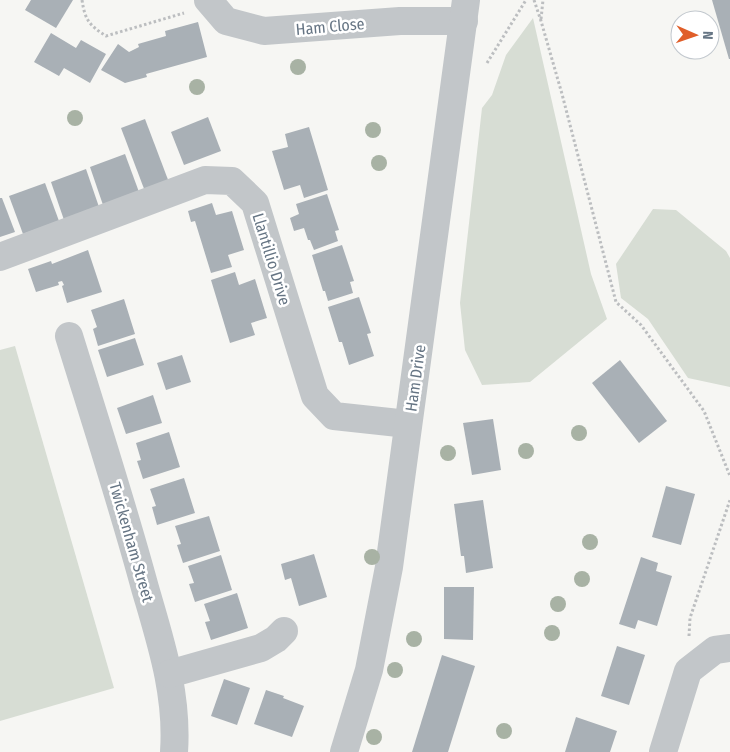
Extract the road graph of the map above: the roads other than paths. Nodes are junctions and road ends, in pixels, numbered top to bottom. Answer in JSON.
{"nodes":[{"id":1,"x":211,"y":3,"type":"edge"},
{"id":2,"x":465,"y":10,"type":"edge"},
{"id":3,"x":0,"y":257,"type":"edge"},
{"id":4,"x":68,"y":336,"type":"dead end"},
{"id":5,"x":408,"y":424,"type":"junction"},
{"id":6,"x":284,"y":631,"type":"dead end"},
{"id":7,"x":730,"y":648,"type":"edge"},
{"id":8,"x":169,"y":674,"type":"junction"},
{"id":9,"x":174,"y":752,"type":"edge"},
{"id":10,"x":344,"y":752,"type":"edge"},
{"id":11,"x":663,"y":752,"type":"edge"}],
"edges":[{"from":1,"to":2,"type":"street","name":"Ham Close"},
{"from":2,"to":5,"type":"street","name":"Ham Drive"},
{"from":3,"to":5,"type":"street","name":"Llantillio Drive"},
{"from":4,"to":8,"type":"street","name":"Twickenham Street"},
{"from":5,"to":10,"type":"street","name":"Ham Drive"},
{"from":6,"to":8,"type":"street"},
{"from":7,"to":11,"type":"street"},
{"from":8,"to":9,"type":"street","name":"Twickenham Street"}]}
